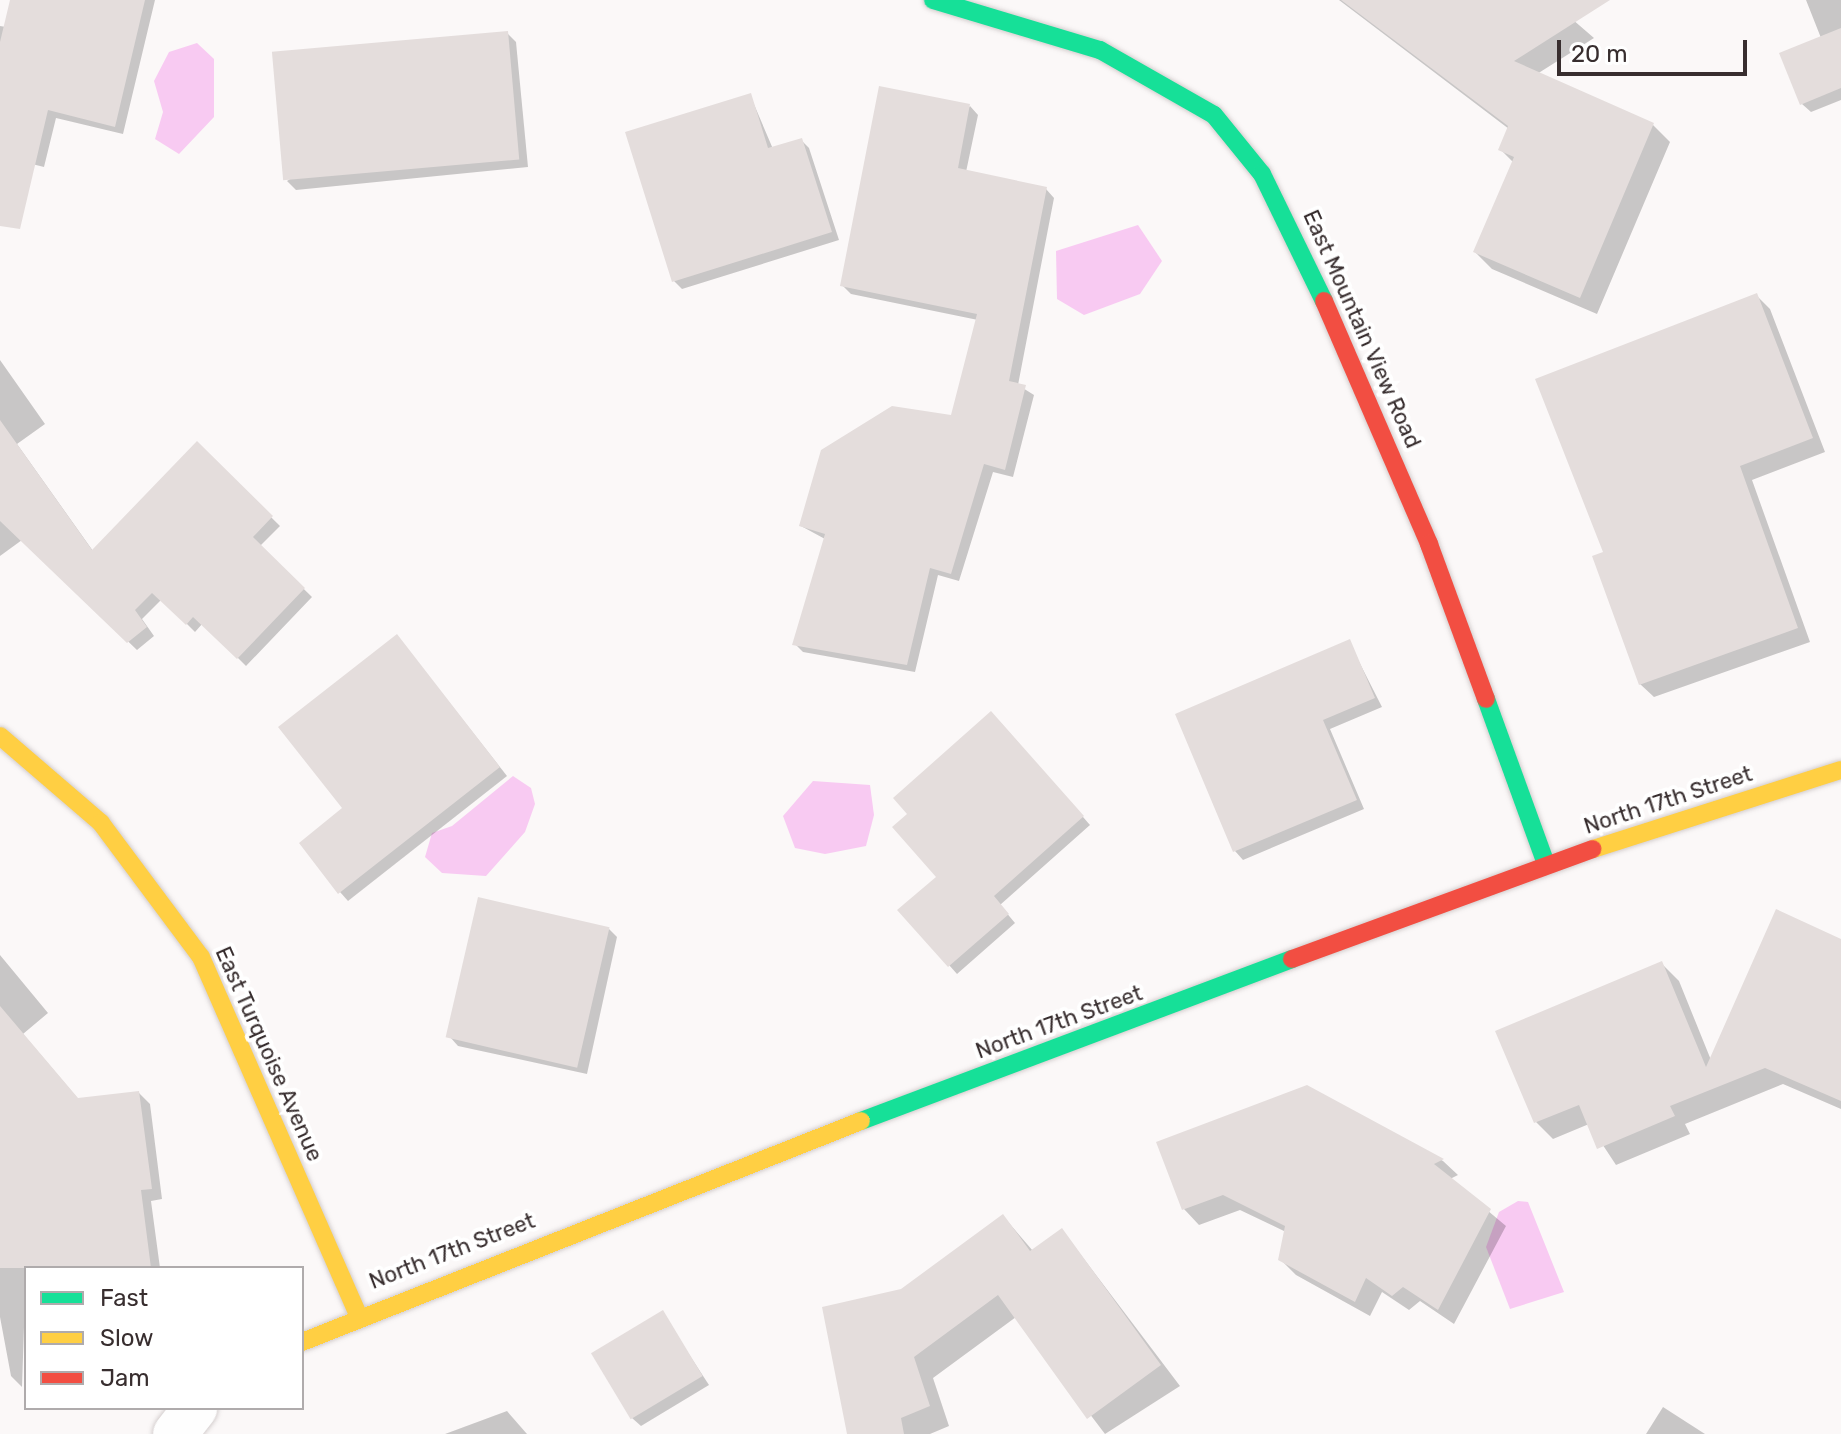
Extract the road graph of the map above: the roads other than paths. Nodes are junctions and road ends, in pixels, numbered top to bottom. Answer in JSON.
{"nodes":[{"id":1,"x":933,"y":0,"type":"edge"},
{"id":2,"x":0,"y":736,"type":"edge"},
{"id":3,"x":1841,"y":770,"type":"edge"},
{"id":4,"x":1546,"y":864,"type":"junction"},
{"id":5,"x":357,"y":1313,"type":"junction"},
{"id":6,"x":304,"y":1341,"type":"edge"},
{"id":7,"x":193,"y":1410,"type":"edge"},
{"id":8,"x":175,"y":1434,"type":"edge"}],
"edges":[{"from":1,"to":4,"type":"street","name":"East Mountain View Road"},
{"from":2,"to":5,"type":"street","name":"East Turquoise Avenue"},
{"from":3,"to":4,"type":"street","name":"North 17th Street"},
{"from":4,"to":5,"type":"street","name":"North 17th Street"},
{"from":5,"to":6,"type":"street","name":"North 17th Street"},
{"from":7,"to":8,"type":"street"}]}
